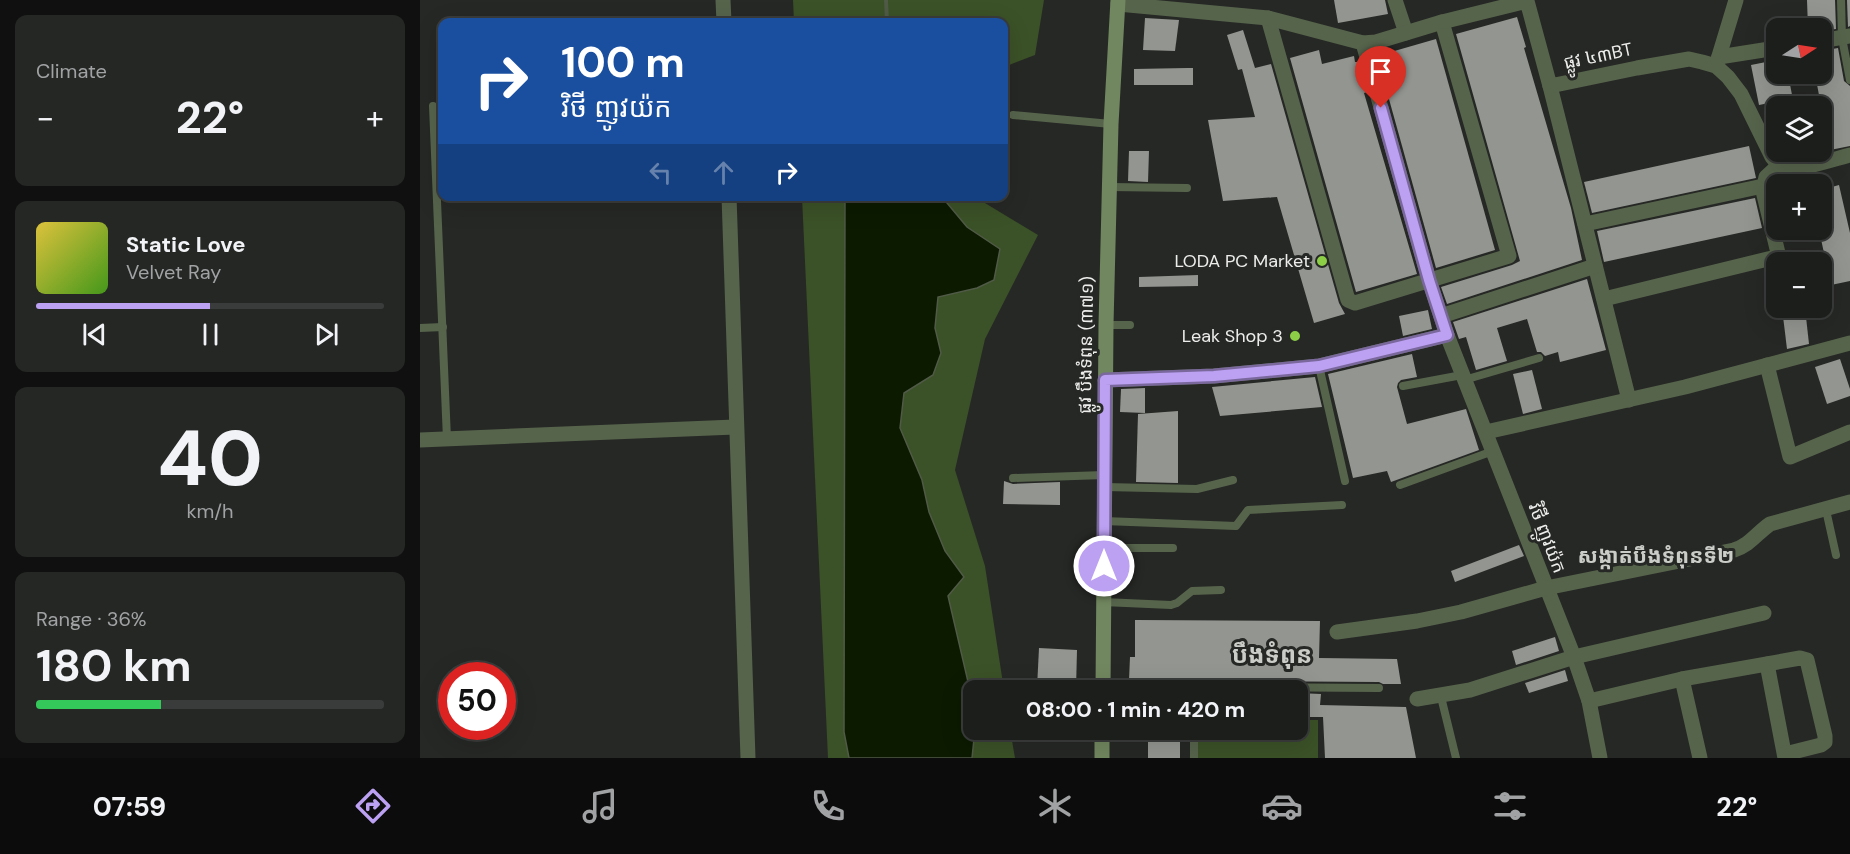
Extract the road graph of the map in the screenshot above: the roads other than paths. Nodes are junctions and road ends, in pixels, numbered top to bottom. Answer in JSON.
{"nodes":[{"id":1,"x":723,"y":0,"type":"edge"},
{"id":2,"x":1395,"y":0,"type":"edge"},
{"id":3,"x":1736,"y":0,"type":"edge"},
{"id":4,"x":1841,"y":0,"type":"edge"},
{"id":5,"x":1530,"y":1,"type":"edge"},
{"id":6,"x":1118,"y":2,"type":"edge"},
{"id":7,"x":1504,"y":3,"type":"edge"},
{"id":8,"x":724,"y":18,"type":"edge"},
{"id":9,"x":1268,"y":18,"type":"junction"},
{"id":10,"x":1442,"y":22,"type":"junction"},
{"id":11,"x":1406,"y":33,"type":"junction"},
{"id":12,"x":1846,"y":37,"type":"edge"},
{"id":13,"x":1363,"y":43,"type":"junction"},
{"id":14,"x":1766,"y":50,"type":"edge"},
{"id":15,"x":1718,"y":62,"type":"junction"},
{"id":16,"x":1850,"y":80,"type":"edge"},
{"id":17,"x":1550,"y":86,"type":"junction"},
{"id":18,"x":433,"y":106,"type":"dead end"},
{"id":19,"x":1013,"y":115,"type":"dead end"},
{"id":20,"x":1111,"y":124,"type":"junction"},
{"id":21,"x":1850,"y":155,"type":"edge"},
{"id":22,"x":1779,"y":165,"type":"junction"},
{"id":23,"x":1763,"y":186,"type":"junction"},
{"id":24,"x":1109,"y":188,"type":"junction"},
{"id":25,"x":1187,"y":188,"type":"dead end"},
{"id":26,"x":729,"y":201,"type":"edge"},
{"id":27,"x":1585,"y":224,"type":"junction"},
{"id":28,"x":1595,"y":266,"type":"junction"},
{"id":29,"x":1429,"y":280,"type":"junction"},
{"id":30,"x":1605,"y":298,"type":"junction"},
{"id":31,"x":1441,"y":316,"type":"junction"},
{"id":32,"x":1130,"y":325,"type":"dead end"},
{"id":33,"x":1106,"y":326,"type":"junction"},
{"id":34,"x":442,"y":327,"type":"junction"},
{"id":35,"x":420,"y":328,"type":"edge"},
{"id":36,"x":1447,"y":335,"type":"junction"},
{"id":37,"x":1850,"y":343,"type":"edge"},
{"id":38,"x":1539,"y":358,"type":"dead end"},
{"id":39,"x":1767,"y":365,"type":"junction"},
{"id":40,"x":1319,"y":366,"type":"junction"},
{"id":41,"x":1463,"y":377,"type":"junction"},
{"id":42,"x":1105,"y":380,"type":"junction"},
{"id":43,"x":1403,"y":386,"type":"dead end"},
{"id":44,"x":1629,"y":400,"type":"junction"},
{"id":45,"x":735,"y":428,"type":"junction"},
{"id":46,"x":1486,"y":432,"type":"junction"},
{"id":47,"x":1850,"y":432,"type":"edge"},
{"id":48,"x":447,"y":439,"type":"junction"},
{"id":49,"x":420,"y":440,"type":"edge"},
{"id":50,"x":1493,"y":451,"type":"junction"},
{"id":51,"x":1013,"y":478,"type":"dead end"},
{"id":52,"x":1233,"y":480,"type":"dead end"},
{"id":53,"x":1104,"y":481,"type":"junction"},
{"id":54,"x":1345,"y":481,"type":"dead end"},
{"id":55,"x":1400,"y":485,"type":"dead end"},
{"id":56,"x":1850,"y":502,"type":"edge"},
{"id":57,"x":1342,"y":505,"type":"dead end"},
{"id":58,"x":1826,"y":510,"type":"junction"},
{"id":59,"x":1104,"y":521,"type":"junction"},
{"id":60,"x":1104,"y":548,"type":"junction"},
{"id":61,"x":1173,"y":548,"type":"dead end"},
{"id":62,"x":1836,"y":555,"type":"dead end"},
{"id":63,"x":1546,"y":588,"type":"junction"},
{"id":64,"x":1221,"y":590,"type":"dead end"},
{"id":65,"x":1103,"y":602,"type":"junction"},
{"id":66,"x":1764,"y":613,"type":"dead end"},
{"id":67,"x":1337,"y":632,"type":"dead end"},
{"id":68,"x":1574,"y":657,"type":"junction"},
{"id":69,"x":1767,"y":664,"type":"junction"},
{"id":70,"x":1682,"y":679,"type":"junction"},
{"id":71,"x":1103,"y":680,"type":"edge"},
{"id":72,"x":1308,"y":688,"type":"edge"},
{"id":73,"x":1378,"y":688,"type":"dead end"},
{"id":74,"x":1417,"y":699,"type":"dead end"},
{"id":75,"x":1442,"y":701,"type":"dead end"},
{"id":76,"x":1589,"y":701,"type":"junction"},
{"id":77,"x":1102,"y":740,"type":"edge"},
{"id":78,"x":1194,"y":740,"type":"edge"},
{"id":79,"x":1785,"y":756,"type":"edge"},
{"id":80,"x":748,"y":758,"type":"edge"},
{"id":81,"x":1102,"y":758,"type":"edge"},
{"id":82,"x":1194,"y":758,"type":"edge"},
{"id":83,"x":1456,"y":758,"type":"edge"},
{"id":84,"x":1600,"y":758,"type":"edge"},
{"id":85,"x":1700,"y":758,"type":"edge"}],
"edges":[{"from":1,"to":8,"type":"street"},
{"from":2,"to":11,"type":"street"},
{"from":3,"to":15,"type":"street"},
{"from":4,"to":12,"type":"lane"},
{"from":5,"to":7,"type":"street","name":"ផ្លូវ ៤៣BT"},
{"from":5,"to":17,"type":"street","name":"ផ្លូវ ៤៣BT"},
{"from":6,"to":9,"type":"street","name":"ផ្លូវ ៤៣BT"},
{"from":6,"to":20,"type":"main road","name":"ផ្លូវ បឹងទំពុន (៣៧១)"},
{"from":7,"to":10,"type":"street","name":"ផ្លូវ ៤៣BT"},
{"from":9,"to":13,"type":"street","name":"ផ្លូវ ៤៣BT"},
{"from":9,"to":29,"type":"street"},
{"from":10,"to":11,"type":"street","name":"ផ្លូវ ៤៣BT"},
{"from":10,"to":29,"type":"street"},
{"from":11,"to":13,"type":"street","name":"ផ្លូវ ៤៣BT"},
{"from":12,"to":16,"type":"lane"},
{"from":13,"to":29,"type":"street","name":"វិថី ញូវយ៉ក"},
{"from":14,"to":15,"type":"street"},
{"from":15,"to":17,"type":"street","name":"ផ្លូវ ៤៣BT"},
{"from":15,"to":22,"type":"street"},
{"from":17,"to":27,"type":"street"},
{"from":18,"to":34,"type":"lane"},
{"from":19,"to":20,"type":"lane"},
{"from":20,"to":24,"type":"main road","name":"ផ្លូវ បឹងទំពុន (៣៧១)"},
{"from":21,"to":22,"type":"street"},
{"from":22,"to":23,"type":"street"},
{"from":23,"to":27,"type":"street"},
{"from":23,"to":30,"type":"street"},
{"from":24,"to":25,"type":"lane"},
{"from":24,"to":33,"type":"main road","name":"ផ្លូវ បឹងទំពុន (៣៧១)"},
{"from":26,"to":45,"type":"street"},
{"from":27,"to":28,"type":"street"},
{"from":28,"to":30,"type":"street"},
{"from":28,"to":31,"type":"street"},
{"from":29,"to":31,"type":"street","name":"វិថី ញូវយ៉ក"},
{"from":30,"to":44,"type":"street"},
{"from":31,"to":36,"type":"street","name":"វិថី ញូវយ៉ក"},
{"from":32,"to":33,"type":"lane"},
{"from":33,"to":42,"type":"main road","name":"ផ្លូវ បឹងទំពុន (៣៧១)"},
{"from":34,"to":35,"type":"lane"},
{"from":34,"to":48,"type":"lane"},
{"from":36,"to":40,"type":"street"},
{"from":36,"to":41,"type":"street","name":"វិថី ញូវយ៉ក"},
{"from":37,"to":39,"type":"street"},
{"from":38,"to":41,"type":"lane"},
{"from":39,"to":44,"type":"street"},
{"from":39,"to":47,"type":"street"},
{"from":40,"to":42,"type":"street"},
{"from":40,"to":54,"type":"lane"},
{"from":41,"to":43,"type":"lane"},
{"from":41,"to":46,"type":"street","name":"វិថី ញូវយ៉ក"},
{"from":42,"to":53,"type":"main road","name":"ផ្លូវ បឹងទំពុន (៣៧១)"},
{"from":44,"to":46,"type":"street"},
{"from":45,"to":48,"type":"street"},
{"from":45,"to":80,"type":"street"},
{"from":46,"to":50,"type":"street","name":"វិថី ញូវយ៉ក"},
{"from":48,"to":49,"type":"street"},
{"from":50,"to":55,"type":"lane"},
{"from":50,"to":63,"type":"street","name":"វិថី ញូវយ៉ក"},
{"from":51,"to":53,"type":"lane"},
{"from":52,"to":53,"type":"lane"},
{"from":53,"to":59,"type":"main road","name":"ផ្លូវ បឹងទំពុន (៣៧១)"},
{"from":56,"to":58,"type":"street"},
{"from":57,"to":59,"type":"lane"},
{"from":58,"to":62,"type":"lane"},
{"from":58,"to":63,"type":"street"},
{"from":59,"to":60,"type":"main road","name":"ផ្លូវ បឹងទំពុន (៣៧១)"},
{"from":60,"to":61,"type":"lane"},
{"from":60,"to":65,"type":"main road","name":"ផ្លូវ បឹងទំពុន (៣៧១)"},
{"from":63,"to":67,"type":"street"},
{"from":63,"to":68,"type":"street","name":"វិថី ញូវយ៉ក"},
{"from":64,"to":65,"type":"lane"},
{"from":65,"to":71,"type":"main road","name":"ផ្លូវ បឹងទំពុន (៣៧១)"},
{"from":66,"to":68,"type":"street"},
{"from":68,"to":74,"type":"street"},
{"from":68,"to":76,"type":"street","name":"វិថី ញូវយ៉ក"},
{"from":69,"to":70,"type":"street"},
{"from":69,"to":79,"type":"street"},
{"from":69,"to":79,"type":"street"},
{"from":70,"to":76,"type":"street"},
{"from":70,"to":85,"type":"street"},
{"from":72,"to":73,"type":"lane"},
{"from":75,"to":83,"type":"lane"},
{"from":76,"to":84,"type":"street","name":"វិថី ញូវយ៉ក"},
{"from":77,"to":81,"type":"main road"},
{"from":78,"to":82,"type":"lane"}]}
